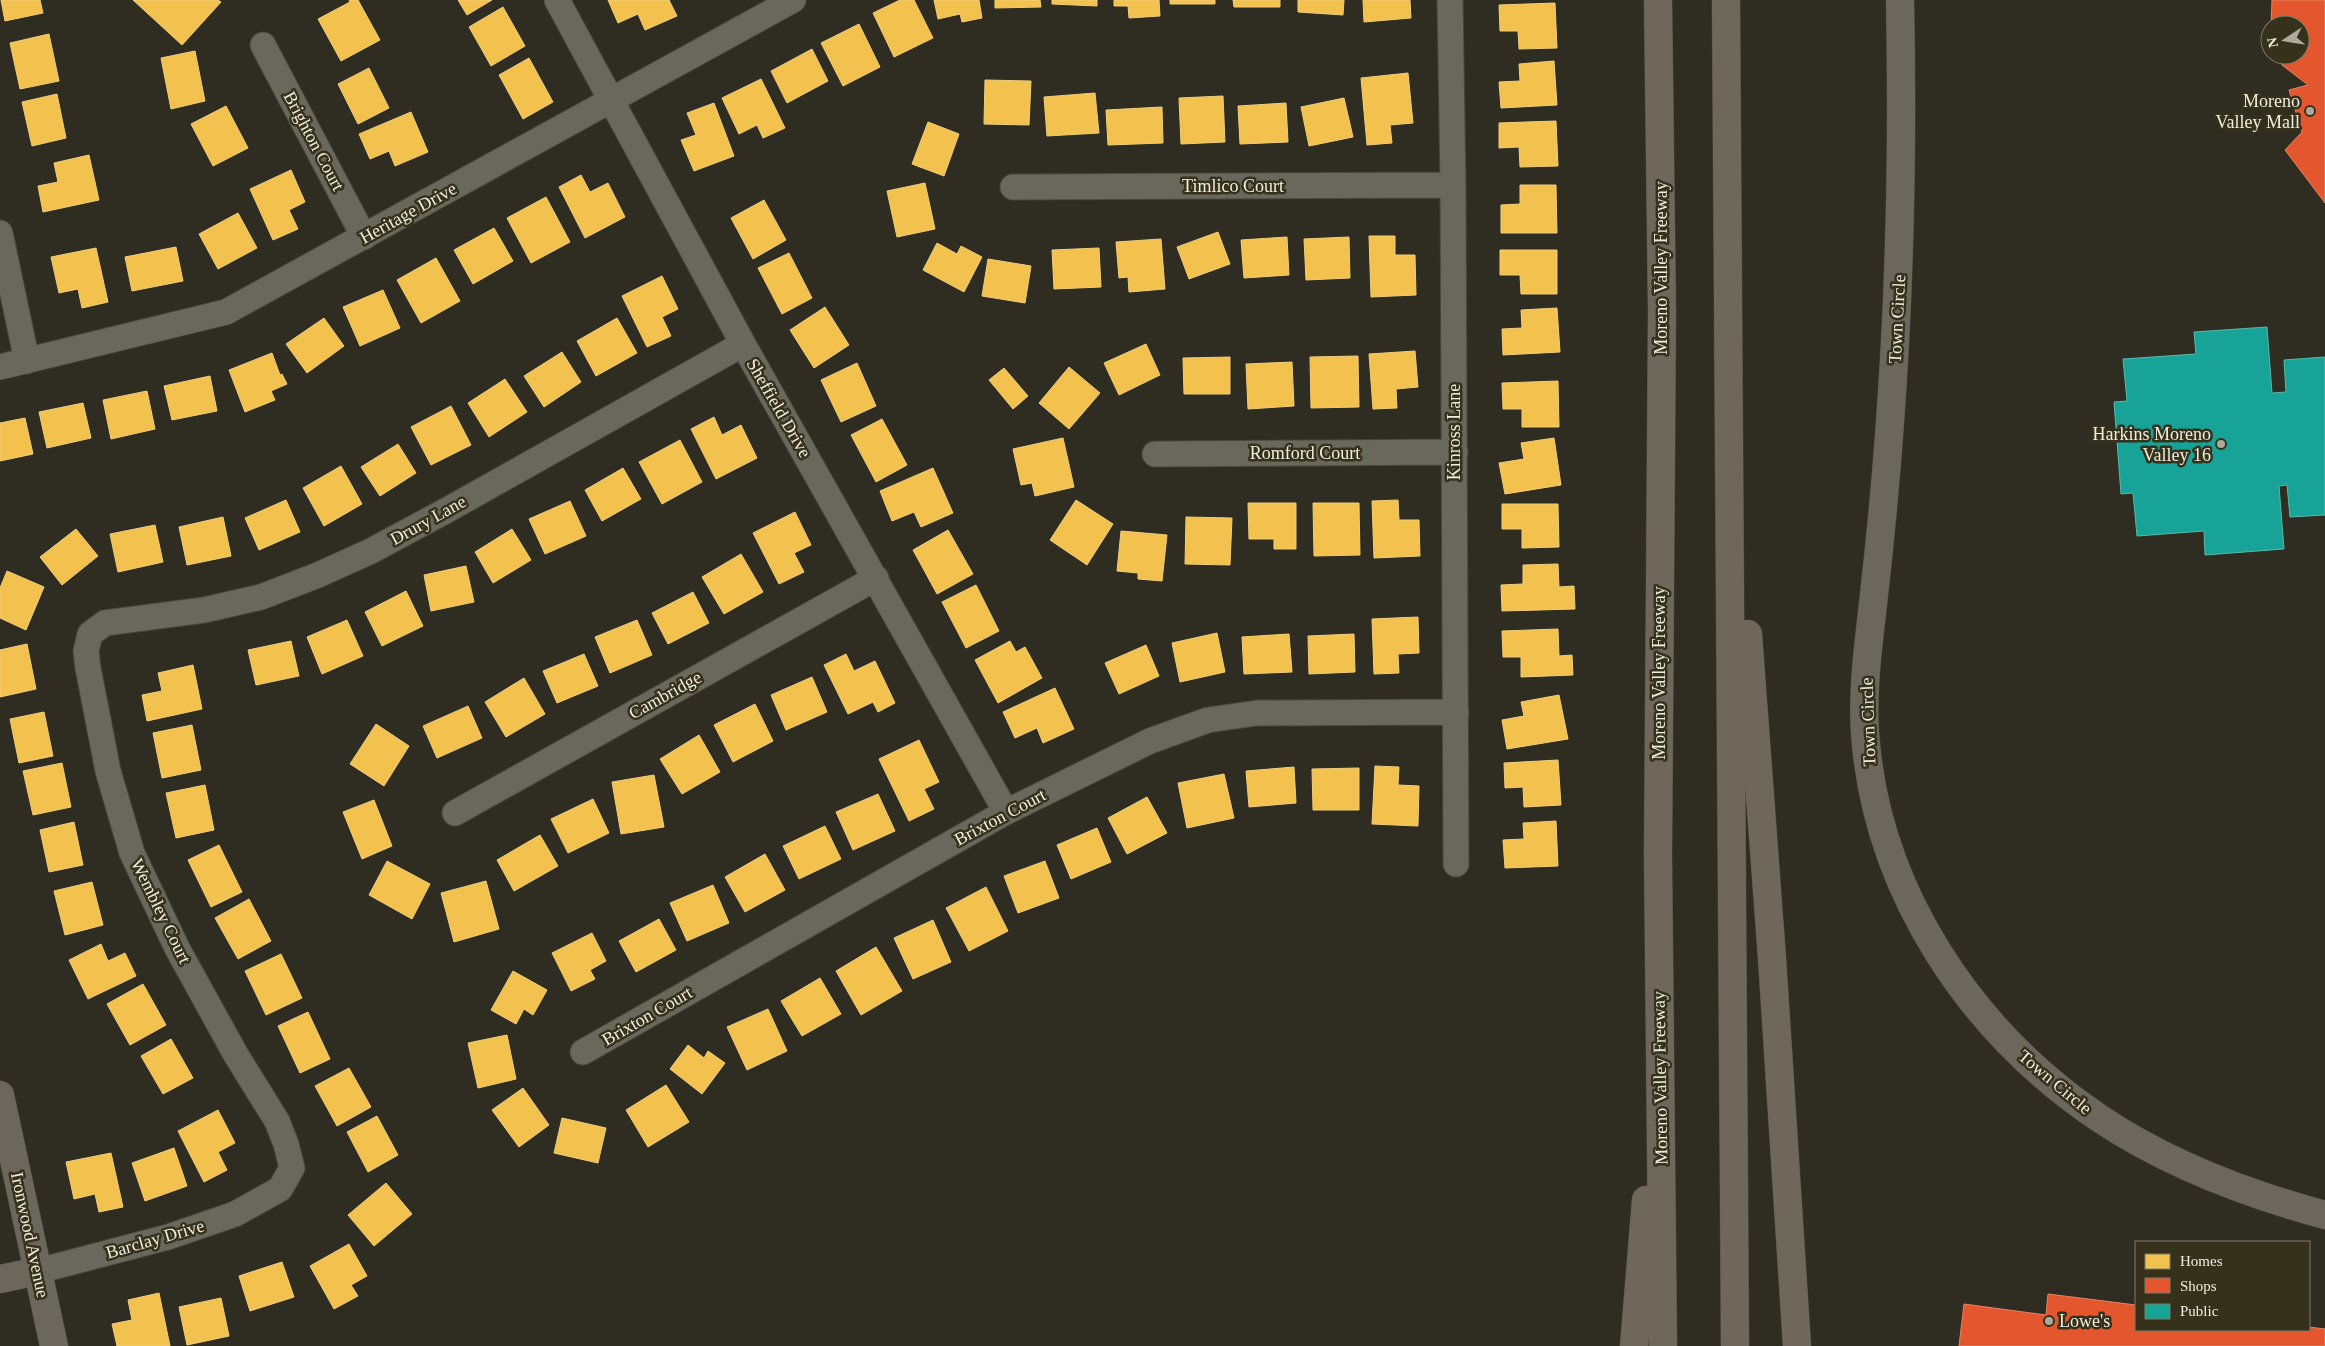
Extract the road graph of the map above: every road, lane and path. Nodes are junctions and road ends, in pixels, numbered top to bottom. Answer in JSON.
{"nodes":[{"id":1,"x":557,"y":0,"type":"edge"},
{"id":2,"x":793,"y":0,"type":"edge"},
{"id":3,"x":1450,"y":0,"type":"edge"},
{"id":4,"x":1658,"y":0,"type":"edge"},
{"id":5,"x":1726,"y":0,"type":"edge"},
{"id":6,"x":1900,"y":0,"type":"edge"},
{"id":7,"x":263,"y":45,"type":"dead end"},
{"id":8,"x":613,"y":100,"type":"junction"},
{"id":9,"x":1453,"y":185,"type":"junction"},
{"id":10,"x":1013,"y":187,"type":"dead end"},
{"id":11,"x":0,"y":233,"type":"edge"},
{"id":12,"x":364,"y":237,"type":"junction"},
{"id":13,"x":743,"y":344,"type":"junction"},
{"id":14,"x":27,"y":361,"type":"junction"},
{"id":15,"x":0,"y":367,"type":"edge"},
{"id":16,"x":1730,"y":399,"type":"junction"},
{"id":17,"x":1454,"y":452,"type":"junction"},
{"id":18,"x":1155,"y":454,"type":"dead end"},
{"id":19,"x":876,"y":578,"type":"junction"},
{"id":20,"x":90,"y":634,"type":"joint"},
{"id":21,"x":1456,"y":712,"type":"junction"},
{"id":22,"x":1006,"y":812,"type":"junction"},
{"id":23,"x":455,"y":813,"type":"dead end"},
{"id":24,"x":1658,"y":856,"type":"junction"},
{"id":25,"x":1456,"y":864,"type":"dead end"},
{"id":26,"x":583,"y":1052,"type":"dead end"},
{"id":27,"x":0,"y":1095,"type":"edge"},
{"id":28,"x":292,"y":1168,"type":"joint"},
{"id":29,"x":2325,"y":1215,"type":"edge"},
{"id":30,"x":38,"y":1271,"type":"junction"},
{"id":31,"x":0,"y":1279,"type":"edge"},
{"id":32,"x":54,"y":1346,"type":"edge"},
{"id":33,"x":1634,"y":1346,"type":"edge"},
{"id":34,"x":1663,"y":1346,"type":"edge"},
{"id":35,"x":1735,"y":1346,"type":"edge"},
{"id":36,"x":1797,"y":1346,"type":"edge"}],
"edges":[{"from":1,"to":8,"type":"street","name":"Sheffield Drive"},
{"from":2,"to":8,"type":"street","name":"Heritage Drive"},
{"from":3,"to":9,"type":"street","name":"Kinross Lane"},
{"from":4,"to":24,"type":"highway","name":"Moreno Valley Freeway"},
{"from":5,"to":16,"type":"highway"},
{"from":6,"to":29,"type":"street","name":"Town Circle"},
{"from":7,"to":12,"type":"street","name":"Brighton Court"},
{"from":8,"to":12,"type":"street","name":"Heritage Drive"},
{"from":8,"to":13,"type":"street","name":"Sheffield Drive"},
{"from":9,"to":10,"type":"street","name":"Timlico Court"},
{"from":9,"to":17,"type":"street","name":"Kinross Lane"},
{"from":11,"to":14,"type":"street"},
{"from":12,"to":14,"type":"street","name":"Heritage Drive"},
{"from":13,"to":19,"type":"street","name":"Sheffield Drive"},
{"from":13,"to":20,"type":"street","name":"Drury Lane"},
{"from":14,"to":15,"type":"street","name":"Heritage Drive"},
{"from":16,"to":35,"type":"highway"},
{"from":16,"to":36,"type":"highway"},
{"from":17,"to":18,"type":"street","name":"Romford Court"},
{"from":17,"to":21,"type":"street","name":"Kinross Lane"},
{"from":19,"to":22,"type":"street","name":"Sheffield Drive"},
{"from":19,"to":23,"type":"street","name":"Cambridge"},
{"from":20,"to":28,"type":"street","name":"Wembley Court"},
{"from":21,"to":22,"type":"street","name":"Brixton Court"},
{"from":21,"to":25,"type":"street","name":"Kinross Lane"},
{"from":22,"to":26,"type":"street","name":"Brixton Court"},
{"from":24,"to":33,"type":"highway"},
{"from":24,"to":34,"type":"highway","name":"Moreno Valley Freeway"},
{"from":27,"to":30,"type":"street","name":"Ironwood Avenue"},
{"from":28,"to":30,"type":"street","name":"Barclay Drive"},
{"from":30,"to":31,"type":"street","name":"Barclay Drive"},
{"from":30,"to":32,"type":"street","name":"Ironwood Avenue"}]}
